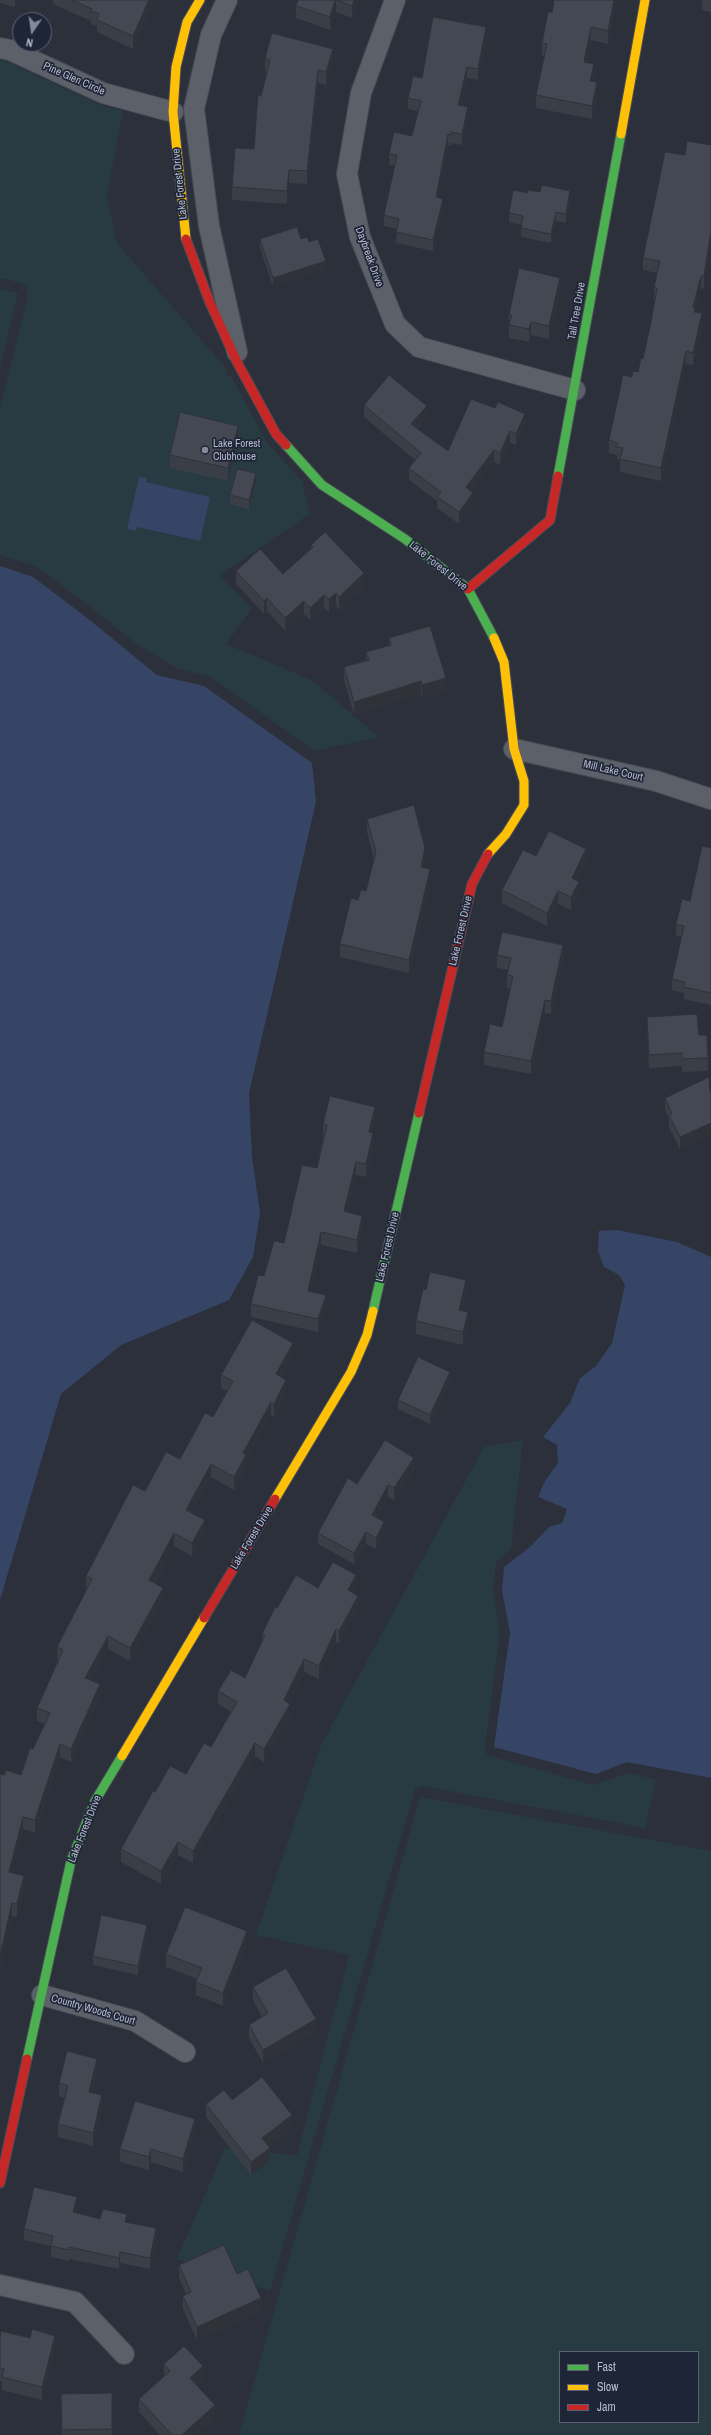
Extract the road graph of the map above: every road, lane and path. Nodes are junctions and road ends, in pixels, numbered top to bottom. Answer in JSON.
{"nodes":[{"id":1,"x":200,"y":0,"type":"edge"},
{"id":2,"x":227,"y":0,"type":"edge"},
{"id":3,"x":395,"y":0,"type":"edge"},
{"id":4,"x":645,"y":0,"type":"edge"},
{"id":5,"x":0,"y":48,"type":"edge"},
{"id":6,"x":173,"y":112,"type":"junction"},
{"id":7,"x":237,"y":362,"type":"junction"},
{"id":8,"x":575,"y":390,"type":"junction"},
{"id":9,"x":468,"y":589,"type":"junction"},
{"id":10,"x":514,"y":749,"type":"junction"},
{"id":11,"x":711,"y":799,"type":"edge"},
{"id":12,"x":42,"y":1995,"type":"junction"},
{"id":13,"x":185,"y":2052,"type":"dead end"},
{"id":14,"x":0,"y":2183,"type":"edge"},
{"id":15,"x":0,"y":2285,"type":"edge"},
{"id":16,"x":124,"y":2354,"type":"dead end"}],
"edges":[{"from":1,"to":6,"type":"street","name":"Lake Forest Drive"},
{"from":2,"to":7,"type":"street","name":"Lake Forest Drive"},
{"from":3,"to":8,"type":"street","name":"Daybreak Drive"},
{"from":4,"to":8,"type":"street","name":"Tall Tree Drive"},
{"from":5,"to":6,"type":"street","name":"Pine Glen Circle"},
{"from":6,"to":7,"type":"street","name":"Lake Forest Drive"},
{"from":7,"to":9,"type":"street","name":"Lake Forest Drive"},
{"from":8,"to":9,"type":"street","name":"Tall Tree Drive"},
{"from":9,"to":10,"type":"street","name":"Lake Forest Drive"},
{"from":10,"to":11,"type":"street","name":"Mill Lake Court"},
{"from":10,"to":12,"type":"street","name":"Lake Forest Drive"},
{"from":12,"to":13,"type":"street","name":"Country Woods Court"},
{"from":12,"to":14,"type":"street","name":"Lake Forest Drive"},
{"from":15,"to":16,"type":"street"}]}
